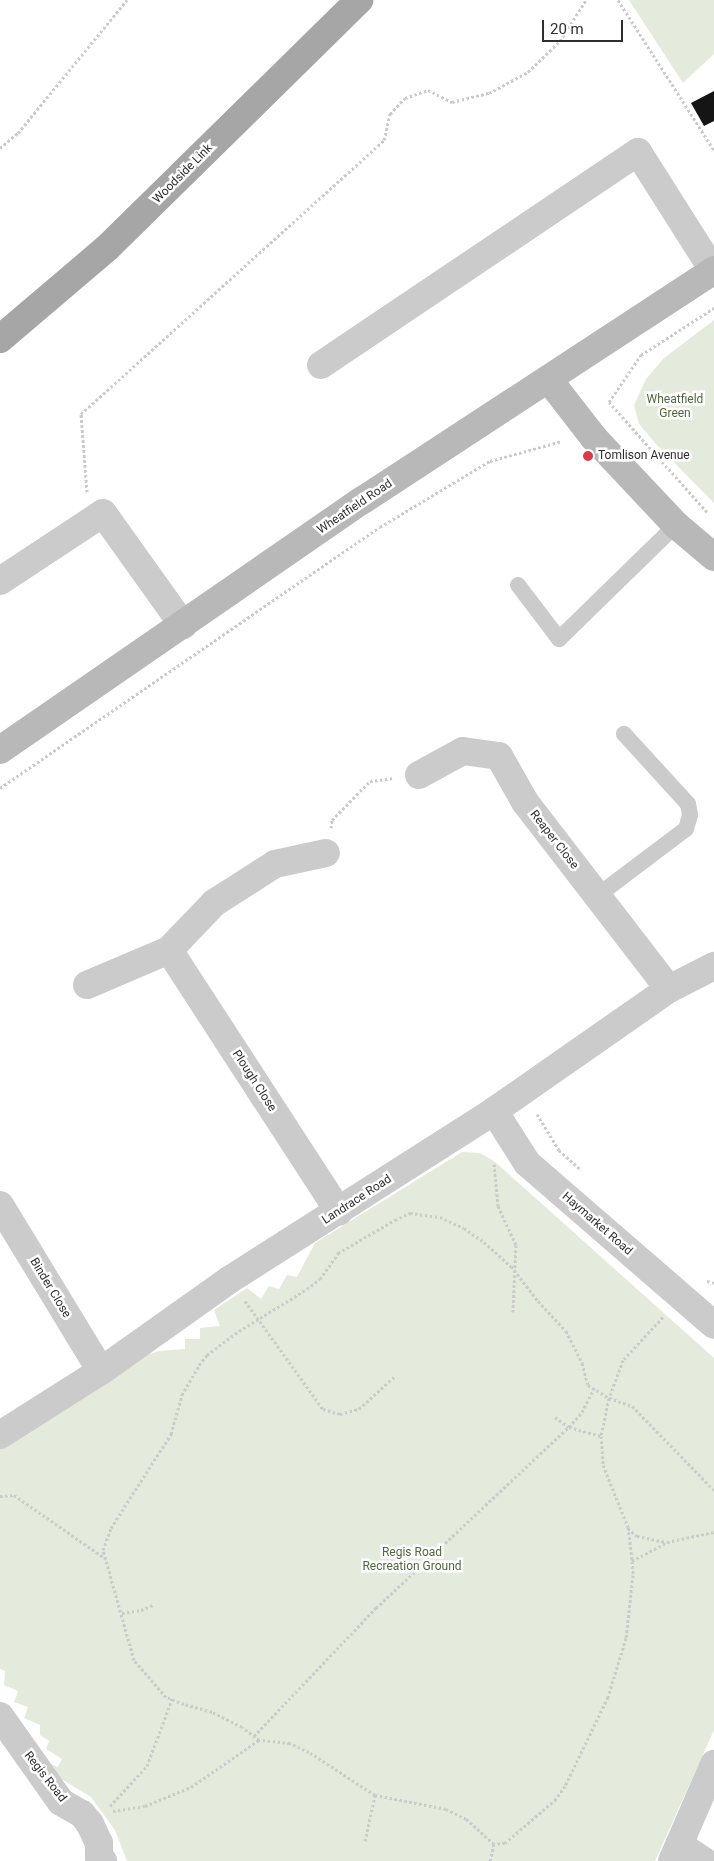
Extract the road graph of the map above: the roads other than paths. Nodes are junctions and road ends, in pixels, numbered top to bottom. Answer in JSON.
{"nodes":[{"id":1,"x":359,"y":0,"type":"edge"},
{"id":2,"x":714,"y":270,"type":"edge"},
{"id":3,"x":0,"y":339,"type":"edge"},
{"id":4,"x":321,"y":365,"type":"dead end"},
{"id":5,"x":549,"y":380,"type":"junction"},
{"id":6,"x":676,"y":525,"type":"junction"},
{"id":7,"x":714,"y":557,"type":"edge"},
{"id":8,"x":0,"y":581,"type":"edge"},
{"id":9,"x":518,"y":585,"type":"dead end"},
{"id":10,"x":183,"y":625,"type":"junction"},
{"id":11,"x":624,"y":734,"type":"dead end"},
{"id":12,"x":0,"y":750,"type":"edge"},
{"id":13,"x":419,"y":775,"type":"road end"},
{"id":14,"x":326,"y":853,"type":"road end"},
{"id":15,"x":598,"y":896,"type":"junction"},
{"id":16,"x":169,"y":950,"type":"junction"},
{"id":17,"x":714,"y":966,"type":"edge"},
{"id":18,"x":86,"y":985,"type":"dead end"},
{"id":19,"x":669,"y":989,"type":"junction"},
{"id":20,"x":494,"y":1111,"type":"junction"},
{"id":21,"x":0,"y":1205,"type":"edge"},
{"id":22,"x":339,"y":1212,"type":"junction"},
{"id":23,"x":714,"y":1325,"type":"edge"},
{"id":24,"x":100,"y":1371,"type":"junction"},
{"id":25,"x":0,"y":1435,"type":"edge"},
{"id":26,"x":0,"y":1716,"type":"edge"},
{"id":27,"x":714,"y":1764,"type":"edge"},
{"id":28,"x":676,"y":1853,"type":"edge"},
{"id":29,"x":99,"y":1860,"type":"edge"},
{"id":30,"x":704,"y":1861,"type":"edge"}],
"edges":[{"from":1,"to":3,"type":"main road","name":"Woodside Link"},
{"from":2,"to":4,"type":"street"},
{"from":2,"to":5,"type":"street","name":"Wheatfield Road"},
{"from":5,"to":6,"type":"street"},
{"from":5,"to":10,"type":"street","name":"Wheatfield Road"},
{"from":6,"to":7,"type":"street"},
{"from":6,"to":9,"type":"lane"},
{"from":8,"to":10,"type":"street"},
{"from":10,"to":12,"type":"street","name":"Wheatfield Road"},
{"from":11,"to":15,"type":"lane"},
{"from":13,"to":15,"type":"street","name":"Reaper Close"},
{"from":14,"to":16,"type":"street"},
{"from":15,"to":19,"type":"street","name":"Reaper Close"},
{"from":16,"to":18,"type":"street"},
{"from":16,"to":22,"type":"street","name":"Plough Close"},
{"from":17,"to":19,"type":"street","name":"Landrace Road"},
{"from":19,"to":20,"type":"street","name":"Landrace Road"},
{"from":20,"to":22,"type":"street","name":"Landrace Road"},
{"from":20,"to":23,"type":"street","name":"Haymarket Road"},
{"from":21,"to":24,"type":"street","name":"Binder Close"},
{"from":22,"to":24,"type":"street","name":"Landrace Road"},
{"from":24,"to":25,"type":"street","name":"Landrace Road"},
{"from":26,"to":29,"type":"street","name":"Regis Road"},
{"from":27,"to":28,"type":"street"},
{"from":28,"to":30,"type":"street"}]}
